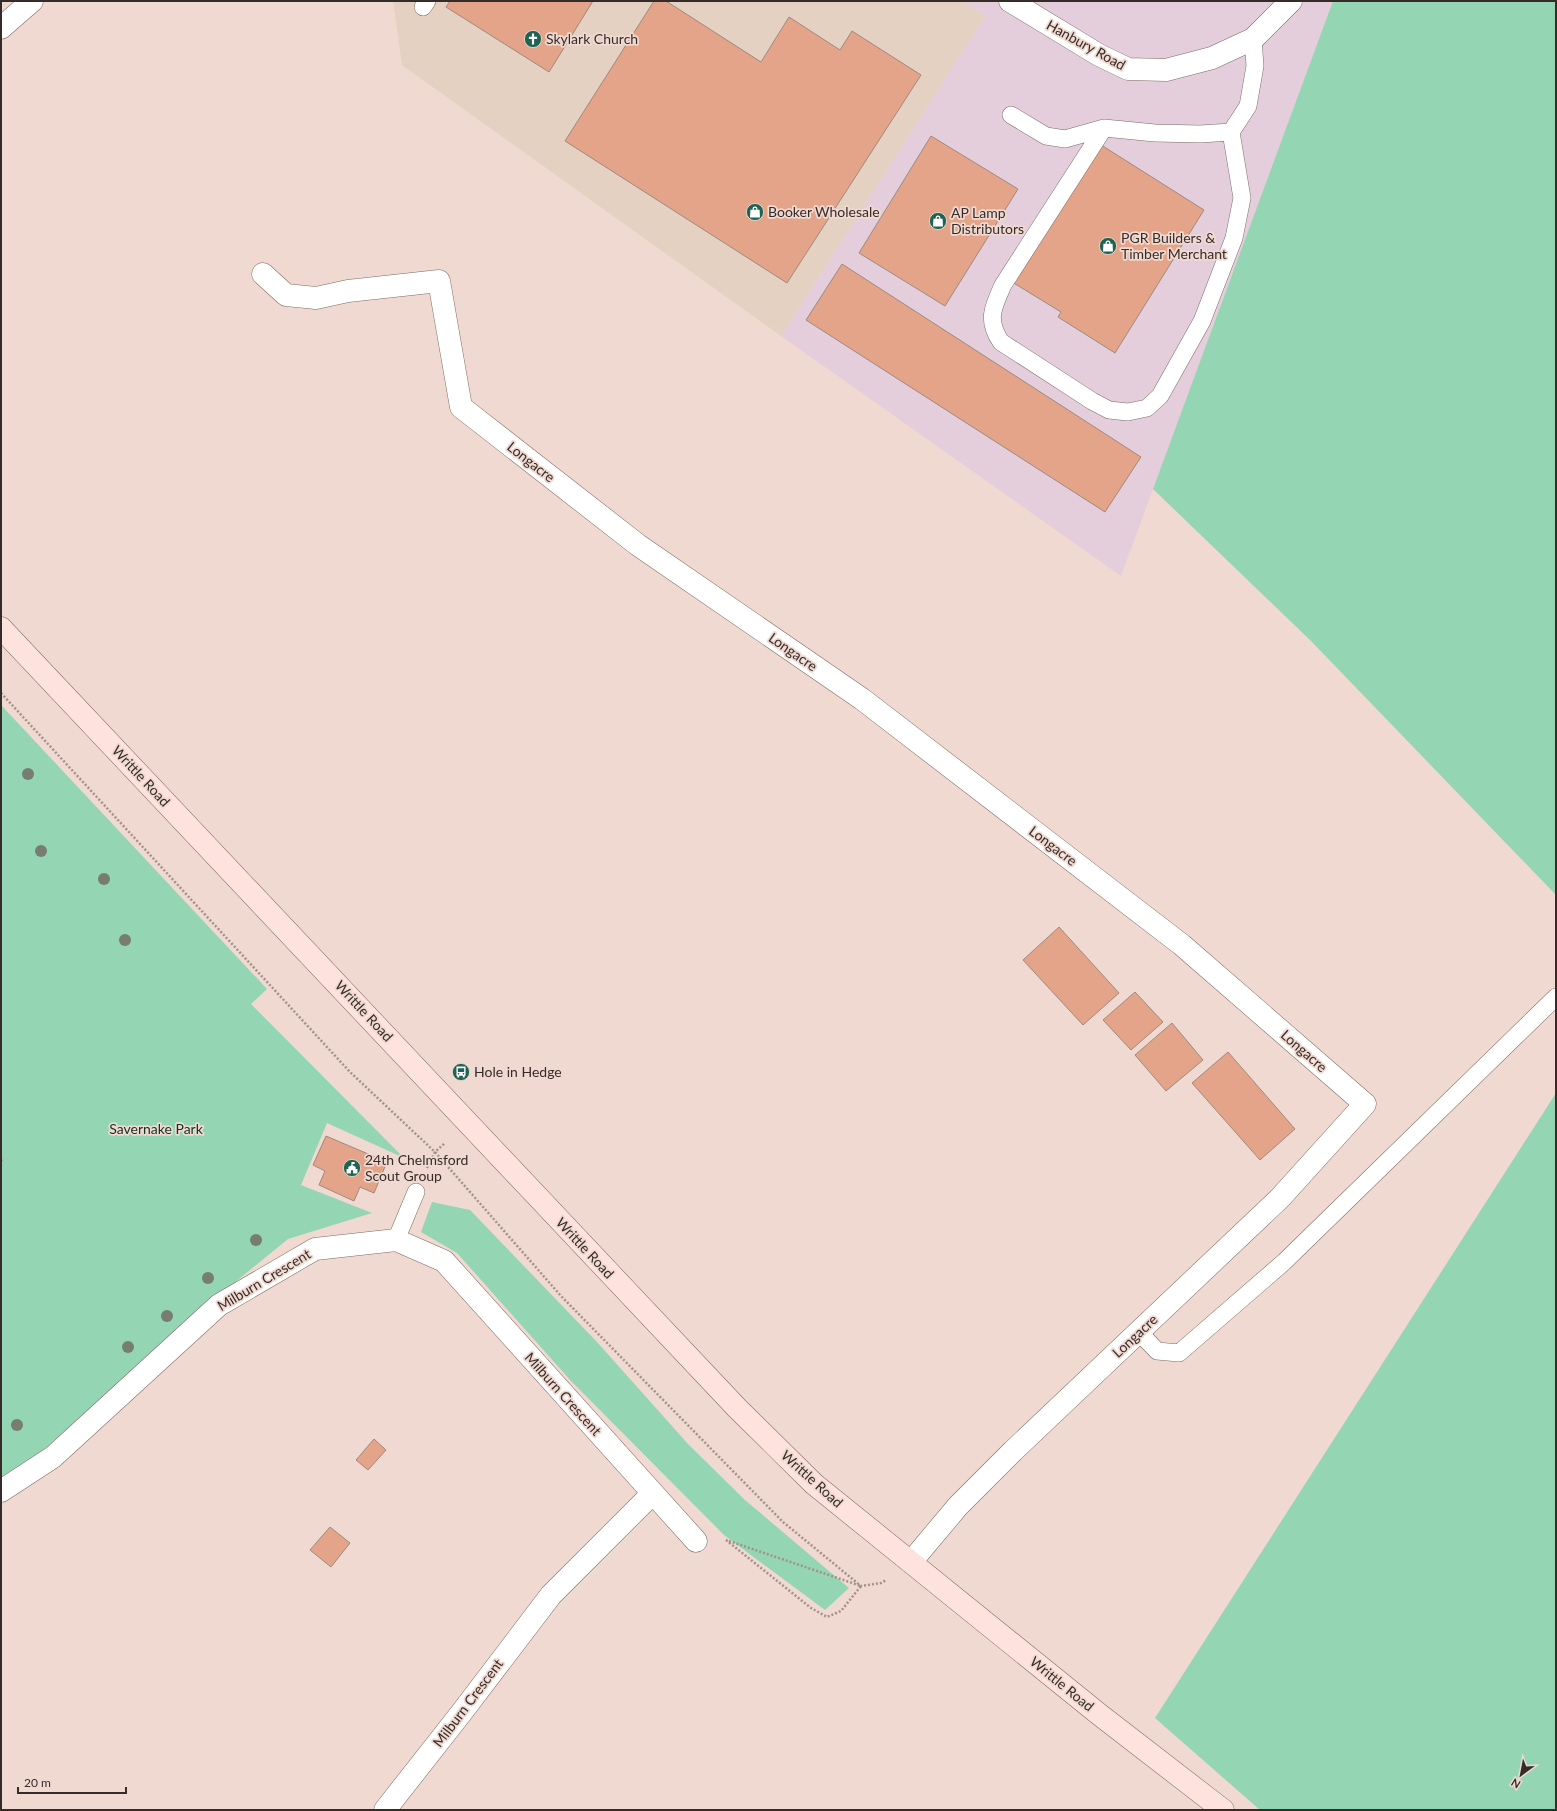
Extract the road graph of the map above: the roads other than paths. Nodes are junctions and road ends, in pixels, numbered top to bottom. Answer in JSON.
{"nodes":[{"id":1,"x":32,"y":1,"type":"edge"},
{"id":2,"x":1010,"y":1,"type":"edge"},
{"id":3,"x":1291,"y":1,"type":"edge"},
{"id":4,"x":1,"y":28,"type":"edge"},
{"id":5,"x":1252,"y":39,"type":"junction"},
{"id":6,"x":1011,"y":115,"type":"dead end"},
{"id":7,"x":1104,"y":128,"type":"junction"},
{"id":8,"x":1231,"y":132,"type":"junction"},
{"id":9,"x":263,"y":274,"type":"dead end"},
{"id":10,"x":1,"y":628,"type":"edge"},
{"id":11,"x":1556,"y":997,"type":"edge"},
{"id":12,"x":416,"y":1192,"type":"road end"},
{"id":13,"x":396,"y":1240,"type":"junction"},
{"id":14,"x":1139,"y":1332,"type":"junction"},
{"id":15,"x":1,"y":1491,"type":"edge"},
{"id":16,"x":652,"y":1494,"type":"junction"},
{"id":17,"x":696,"y":1541,"type":"road end"},
{"id":18,"x":911,"y":1562,"type":"junction"},
{"id":19,"x":385,"y":1810,"type":"edge"},
{"id":20,"x":1222,"y":1810,"type":"edge"}],
"edges":[{"from":1,"to":4,"type":"street"},
{"from":2,"to":5,"type":"street","name":"Hanbury Road"},
{"from":3,"to":5,"type":"street","name":"Hanbury Road"},
{"from":5,"to":8,"type":"lane"},
{"from":6,"to":7,"type":"lane"},
{"from":7,"to":8,"type":"lane"},
{"from":7,"to":8,"type":"lane"},
{"from":9,"to":14,"type":"street","name":"Longacre"},
{"from":10,"to":18,"type":"street","name":"Writtle Road"},
{"from":11,"to":14,"type":"lane"},
{"from":12,"to":13,"type":"lane"},
{"from":13,"to":15,"type":"street","name":"Milburn Crescent"},
{"from":13,"to":16,"type":"street","name":"Milburn Crescent"},
{"from":14,"to":18,"type":"street","name":"Longacre"},
{"from":16,"to":17,"type":"street","name":"Milburn Crescent"},
{"from":16,"to":19,"type":"street","name":"Milburn Crescent"},
{"from":18,"to":20,"type":"street","name":"Writtle Road"}]}
